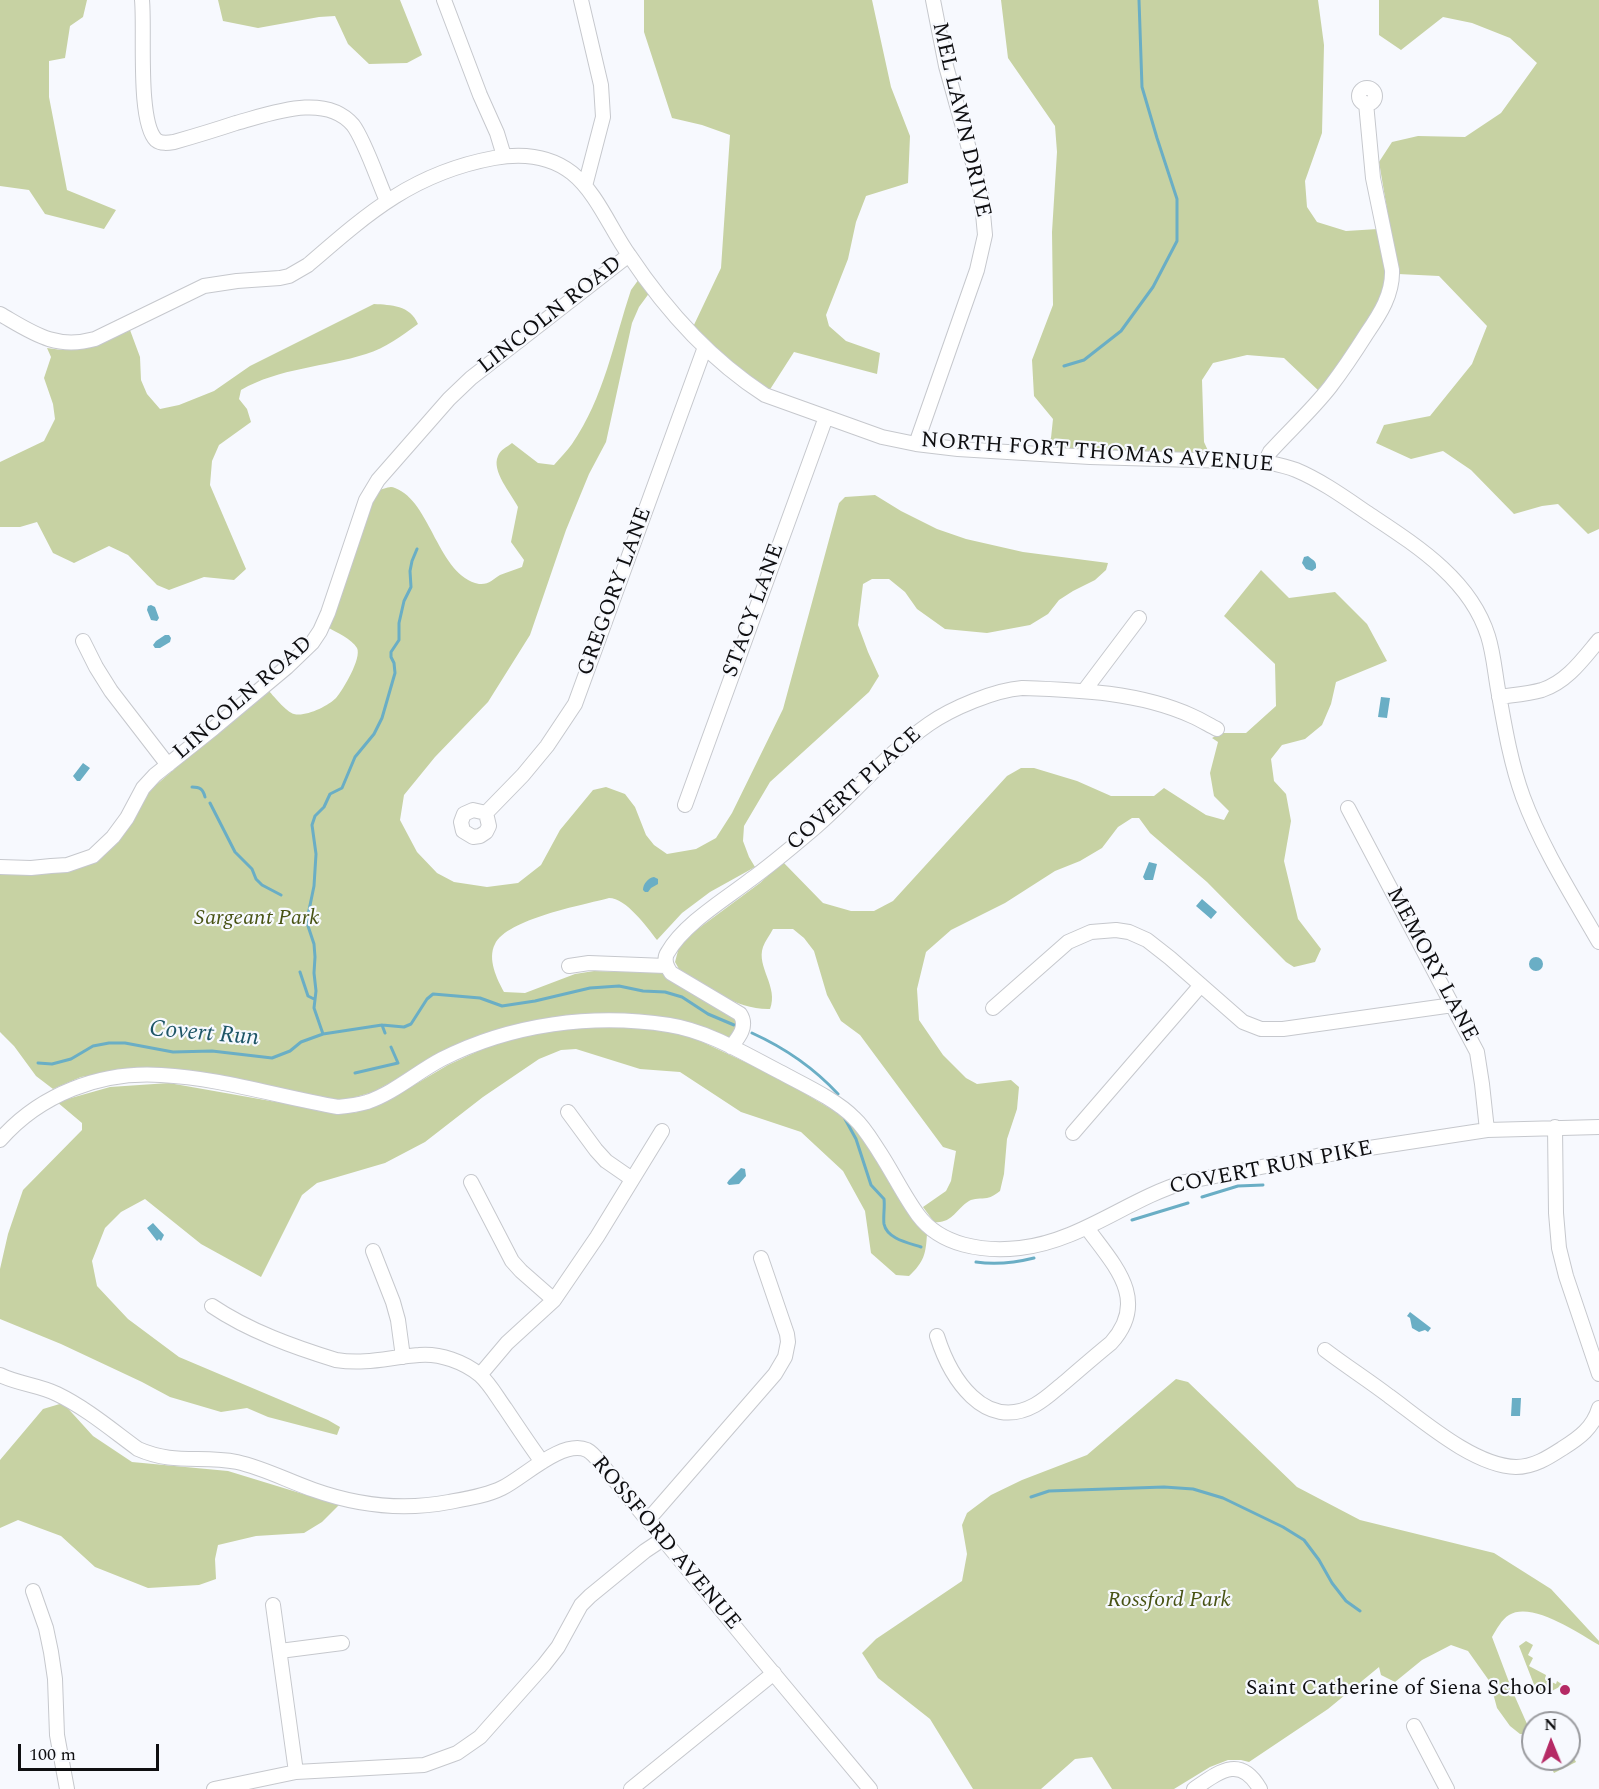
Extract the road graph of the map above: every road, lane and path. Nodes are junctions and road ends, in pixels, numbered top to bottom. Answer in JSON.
{"nodes":[{"id":1,"x":142,"y":0,"type":"edge"},
{"id":2,"x":444,"y":0,"type":"edge"},
{"id":3,"x":581,"y":0,"type":"edge"},
{"id":4,"x":933,"y":0,"type":"edge"},
{"id":5,"x":1366,"y":103,"type":"dead end"},
{"id":6,"x":504,"y":156,"type":"junction"},
{"id":7,"x":585,"y":186,"type":"junction"},
{"id":8,"x":387,"y":201,"type":"junction"},
{"id":9,"x":629,"y":255,"type":"junction"},
{"id":10,"x":0,"y":314,"type":"edge"},
{"id":11,"x":705,"y":347,"type":"junction"},
{"id":12,"x":826,"y":417,"type":"junction"},
{"id":13,"x":916,"y":444,"type":"junction"},
{"id":14,"x":1264,"y":462,"type":"junction"},
{"id":15,"x":1139,"y":618,"type":"dead end"},
{"id":16,"x":1599,"y":640,"type":"edge"},
{"id":17,"x":83,"y":641,"type":"dead end"},
{"id":18,"x":1084,"y":691,"type":"junction"},
{"id":19,"x":1499,"y":697,"type":"junction"},
{"id":20,"x":1217,"y":729,"type":"dead end"},
{"id":21,"x":168,"y":765,"type":"junction"},
{"id":22,"x":685,"y":804,"type":"dead end"},
{"id":23,"x":1348,"y":808,"type":"dead end"},
{"id":24,"x":486,"y":813,"type":"dead end"},
{"id":25,"x":0,"y":867,"type":"edge"},
{"id":26,"x":1599,"y":942,"type":"edge"},
{"id":27,"x":569,"y":966,"type":"dead end"},
{"id":28,"x":666,"y":966,"type":"junction"},
{"id":29,"x":1201,"y":986,"type":"junction"},
{"id":30,"x":1453,"y":1005,"type":"junction"},
{"id":31,"x":993,"y":1008,"type":"dead end"},
{"id":32,"x":731,"y":1047,"type":"junction"},
{"id":33,"x":568,"y":1112,"type":"dead end"},
{"id":34,"x":1599,"y":1126,"type":"edge"},
{"id":35,"x":1555,"y":1127,"type":"junction"},
{"id":36,"x":1487,"y":1130,"type":"junction"},
{"id":37,"x":662,"y":1131,"type":"dead end"},
{"id":38,"x":1072,"y":1133,"type":"dead end"},
{"id":39,"x":0,"y":1140,"type":"edge"},
{"id":40,"x":633,"y":1179,"type":"junction"},
{"id":41,"x":471,"y":1182,"type":"dead end"},
{"id":42,"x":1087,"y":1228,"type":"junction"},
{"id":43,"x":373,"y":1251,"type":"dead end"},
{"id":44,"x":761,"y":1258,"type":"dead end"},
{"id":45,"x":554,"y":1300,"type":"junction"},
{"id":46,"x":212,"y":1306,"type":"dead end"},
{"id":47,"x":1593,"y":1331,"type":"edge"},
{"id":48,"x":937,"y":1336,"type":"dead end"},
{"id":49,"x":1325,"y":1350,"type":"dead end"},
{"id":50,"x":403,"y":1357,"type":"junction"},
{"id":51,"x":1599,"y":1374,"type":"edge"},
{"id":52,"x":0,"y":1375,"type":"edge"},
{"id":53,"x":480,"y":1376,"type":"junction"},
{"id":54,"x":1599,"y":1408,"type":"edge"},
{"id":55,"x":542,"y":1462,"type":"junction"},
{"id":56,"x":648,"y":1520,"type":"junction"},
{"id":57,"x":663,"y":1539,"type":"junction"},
{"id":58,"x":33,"y":1592,"type":"dead end"},
{"id":59,"x":273,"y":1605,"type":"dead end"},
{"id":60,"x":342,"y":1643,"type":"dead end"},
{"id":61,"x":280,"y":1651,"type":"junction"},
{"id":62,"x":774,"y":1673,"type":"junction"},
{"id":63,"x":1414,"y":1726,"type":"dead end"},
{"id":64,"x":296,"y":1772,"type":"junction"},
{"id":65,"x":267,"y":1783,"type":"edge"},
{"id":66,"x":67,"y":1789,"type":"edge"},
{"id":67,"x":214,"y":1789,"type":"edge"},
{"id":68,"x":631,"y":1789,"type":"edge"},
{"id":69,"x":870,"y":1789,"type":"edge"},
{"id":70,"x":1194,"y":1789,"type":"edge"},
{"id":71,"x":1260,"y":1789,"type":"edge"},
{"id":72,"x":1447,"y":1789,"type":"edge"}],
"edges":[{"from":1,"to":8,"type":"street"},
{"from":2,"to":6,"type":"street"},
{"from":3,"to":7,"type":"street"},
{"from":4,"to":13,"type":"street","name":"MEL LAWN DRIVE"},
{"from":5,"to":14,"type":"street"},
{"from":6,"to":7,"type":"street","name":"NORTH FORT THOMAS AVENUE"},
{"from":6,"to":8,"type":"street","name":"NORTH FORT THOMAS AVENUE"},
{"from":7,"to":9,"type":"street","name":"NORTH FORT THOMAS AVENUE"},
{"from":8,"to":10,"type":"street","name":"NORTH FORT THOMAS AVENUE"},
{"from":9,"to":11,"type":"street","name":"NORTH FORT THOMAS AVENUE"},
{"from":9,"to":21,"type":"street","name":"LINCOLN ROAD"},
{"from":11,"to":12,"type":"street","name":"NORTH FORT THOMAS AVENUE"},
{"from":11,"to":24,"type":"street","name":"GREGORY LANE"},
{"from":12,"to":13,"type":"street","name":"NORTH FORT THOMAS AVENUE"},
{"from":12,"to":22,"type":"street","name":"STACY LANE"},
{"from":13,"to":14,"type":"street","name":"NORTH FORT THOMAS AVENUE"},
{"from":14,"to":19,"type":"street","name":"NORTH FORT THOMAS AVENUE"},
{"from":15,"to":18,"type":"street"},
{"from":16,"to":19,"type":"street"},
{"from":17,"to":21,"type":"street"},
{"from":18,"to":20,"type":"street","name":"COVERT PLACE"},
{"from":18,"to":28,"type":"street","name":"COVERT PLACE"},
{"from":19,"to":26,"type":"street","name":"NORTH FORT THOMAS AVENUE"},
{"from":21,"to":25,"type":"street","name":"LINCOLN ROAD"},
{"from":23,"to":30,"type":"street","name":"MEMORY LANE"},
{"from":27,"to":28,"type":"street"},
{"from":28,"to":32,"type":"street"},
{"from":29,"to":30,"type":"street"},
{"from":29,"to":31,"type":"street"},
{"from":29,"to":38,"type":"street"},
{"from":30,"to":36,"type":"street","name":"MEMORY LANE"},
{"from":32,"to":39,"type":"street","name":"COVERT RUN PIKE"},
{"from":32,"to":42,"type":"street","name":"COVERT RUN PIKE"},
{"from":33,"to":40,"type":"street"},
{"from":34,"to":35,"type":"street","name":"COVERT RUN PIKE"},
{"from":35,"to":36,"type":"street","name":"COVERT RUN PIKE"},
{"from":35,"to":47,"type":"street"},
{"from":36,"to":42,"type":"street","name":"COVERT RUN PIKE"},
{"from":37,"to":40,"type":"street"},
{"from":40,"to":45,"type":"street"},
{"from":41,"to":45,"type":"street"},
{"from":42,"to":48,"type":"street"},
{"from":43,"to":50,"type":"street"},
{"from":44,"to":56,"type":"street"},
{"from":45,"to":53,"type":"street"},
{"from":46,"to":50,"type":"street"},
{"from":47,"to":51,"type":"street"},
{"from":49,"to":54,"type":"street"},
{"from":50,"to":53,"type":"street"},
{"from":52,"to":55,"type":"street","name":"ROSSFORD AVENUE"},
{"from":53,"to":55,"type":"street"},
{"from":55,"to":56,"type":"street","name":"ROSSFORD AVENUE"},
{"from":56,"to":57,"type":"street","name":"ROSSFORD AVENUE"},
{"from":57,"to":62,"type":"street","name":"ROSSFORD AVENUE"},
{"from":57,"to":64,"type":"street"},
{"from":58,"to":66,"type":"street"},
{"from":59,"to":61,"type":"street"},
{"from":60,"to":61,"type":"street"},
{"from":61,"to":64,"type":"street"},
{"from":62,"to":68,"type":"street"},
{"from":62,"to":69,"type":"street","name":"ROSSFORD AVENUE"},
{"from":63,"to":72,"type":"street"},
{"from":64,"to":65,"type":"street"},
{"from":65,"to":67,"type":"street"},
{"from":70,"to":71,"type":"street"}]}
